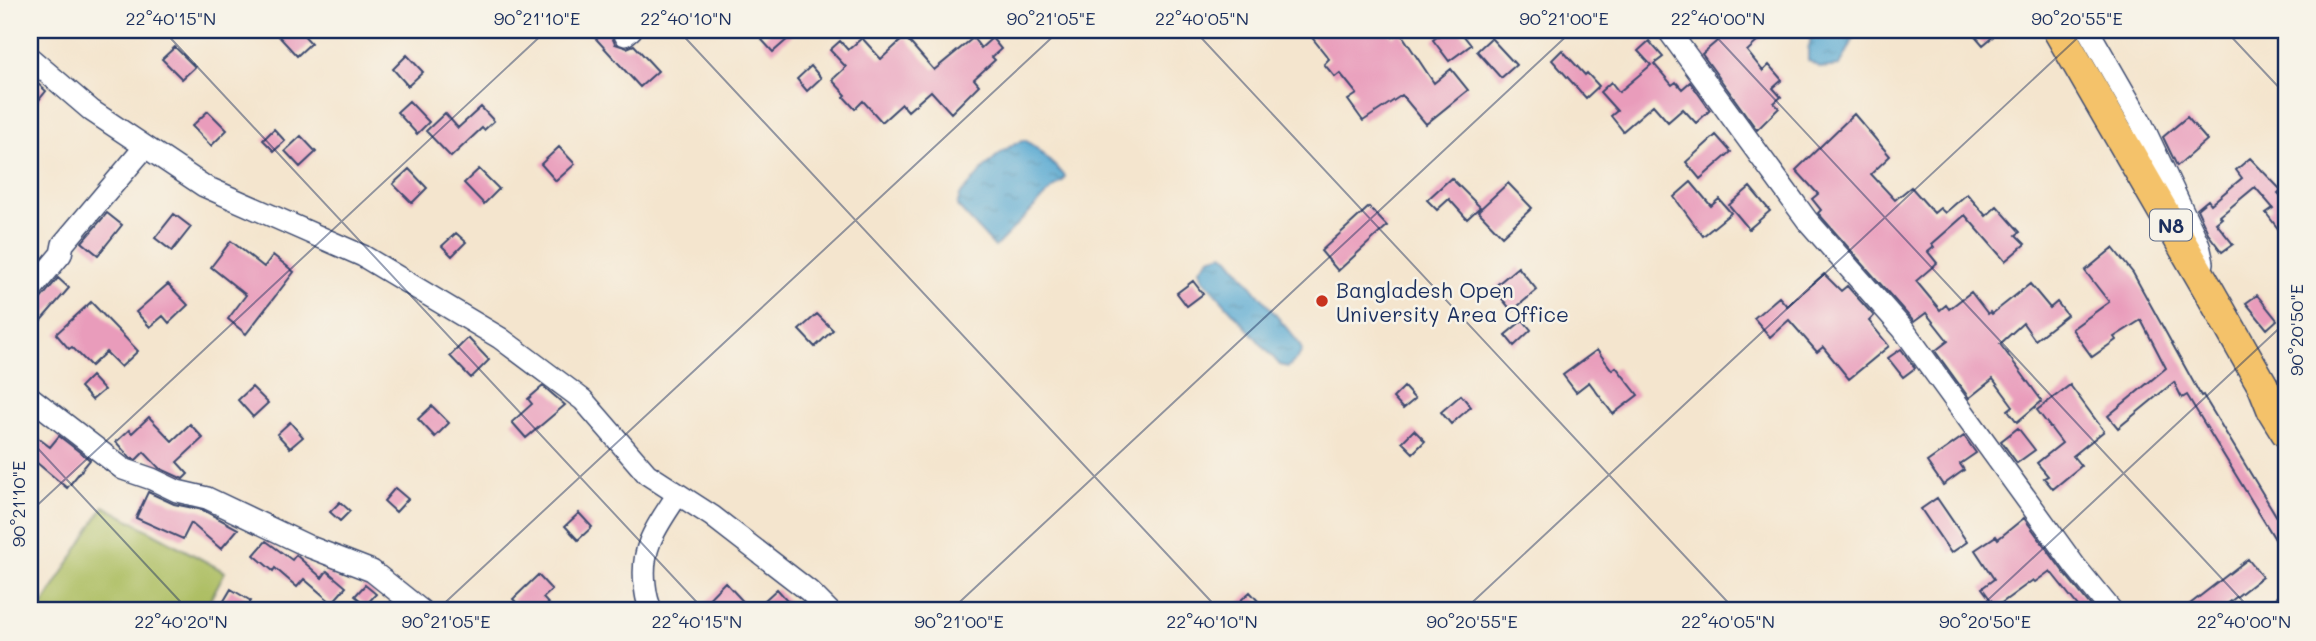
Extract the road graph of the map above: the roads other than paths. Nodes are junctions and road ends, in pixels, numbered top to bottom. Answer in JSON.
{"nodes":[{"id":1,"x":1668,"y":30,"type":"edge"},
{"id":2,"x":2058,"y":30,"type":"edge"},
{"id":3,"x":2088,"y":30,"type":"edge"},
{"id":4,"x":30,"y":58,"type":"edge"},
{"id":5,"x":145,"y":147,"type":"junction"},
{"id":6,"x":2208,"y":289,"type":"junction"},
{"id":7,"x":30,"y":291,"type":"edge"},
{"id":8,"x":2275,"y":394,"type":"edge"},
{"id":9,"x":30,"y":397,"type":"edge"},
{"id":10,"x":2286,"y":415,"type":"edge"},
{"id":11,"x":2286,"y":432,"type":"edge"},
{"id":12,"x":2286,"y":449,"type":"edge"},
{"id":13,"x":678,"y":494,"type":"junction"},
{"id":14,"x":422,"y":611,"type":"edge"},
{"id":15,"x":652,"y":611,"type":"edge"},
{"id":16,"x":830,"y":611,"type":"edge"},
{"id":17,"x":2112,"y":611,"type":"edge"}],
"edges":[{"from":1,"to":17,"type":"street"},
{"from":2,"to":6,"type":"highway","number":"N8"},
{"from":3,"to":6,"type":"street"},
{"from":4,"to":5,"type":"street"},
{"from":5,"to":7,"type":"street"},
{"from":5,"to":13,"type":"street"},
{"from":6,"to":8,"type":"highway","number":"N8"},
{"from":8,"to":10,"type":"highway","number":"N8"},
{"from":8,"to":11,"type":"highway","number":"N8"},
{"from":8,"to":12,"type":"highway","number":"N8"},
{"from":9,"to":14,"type":"street"},
{"from":13,"to":15,"type":"street"},
{"from":13,"to":16,"type":"street"}]}
